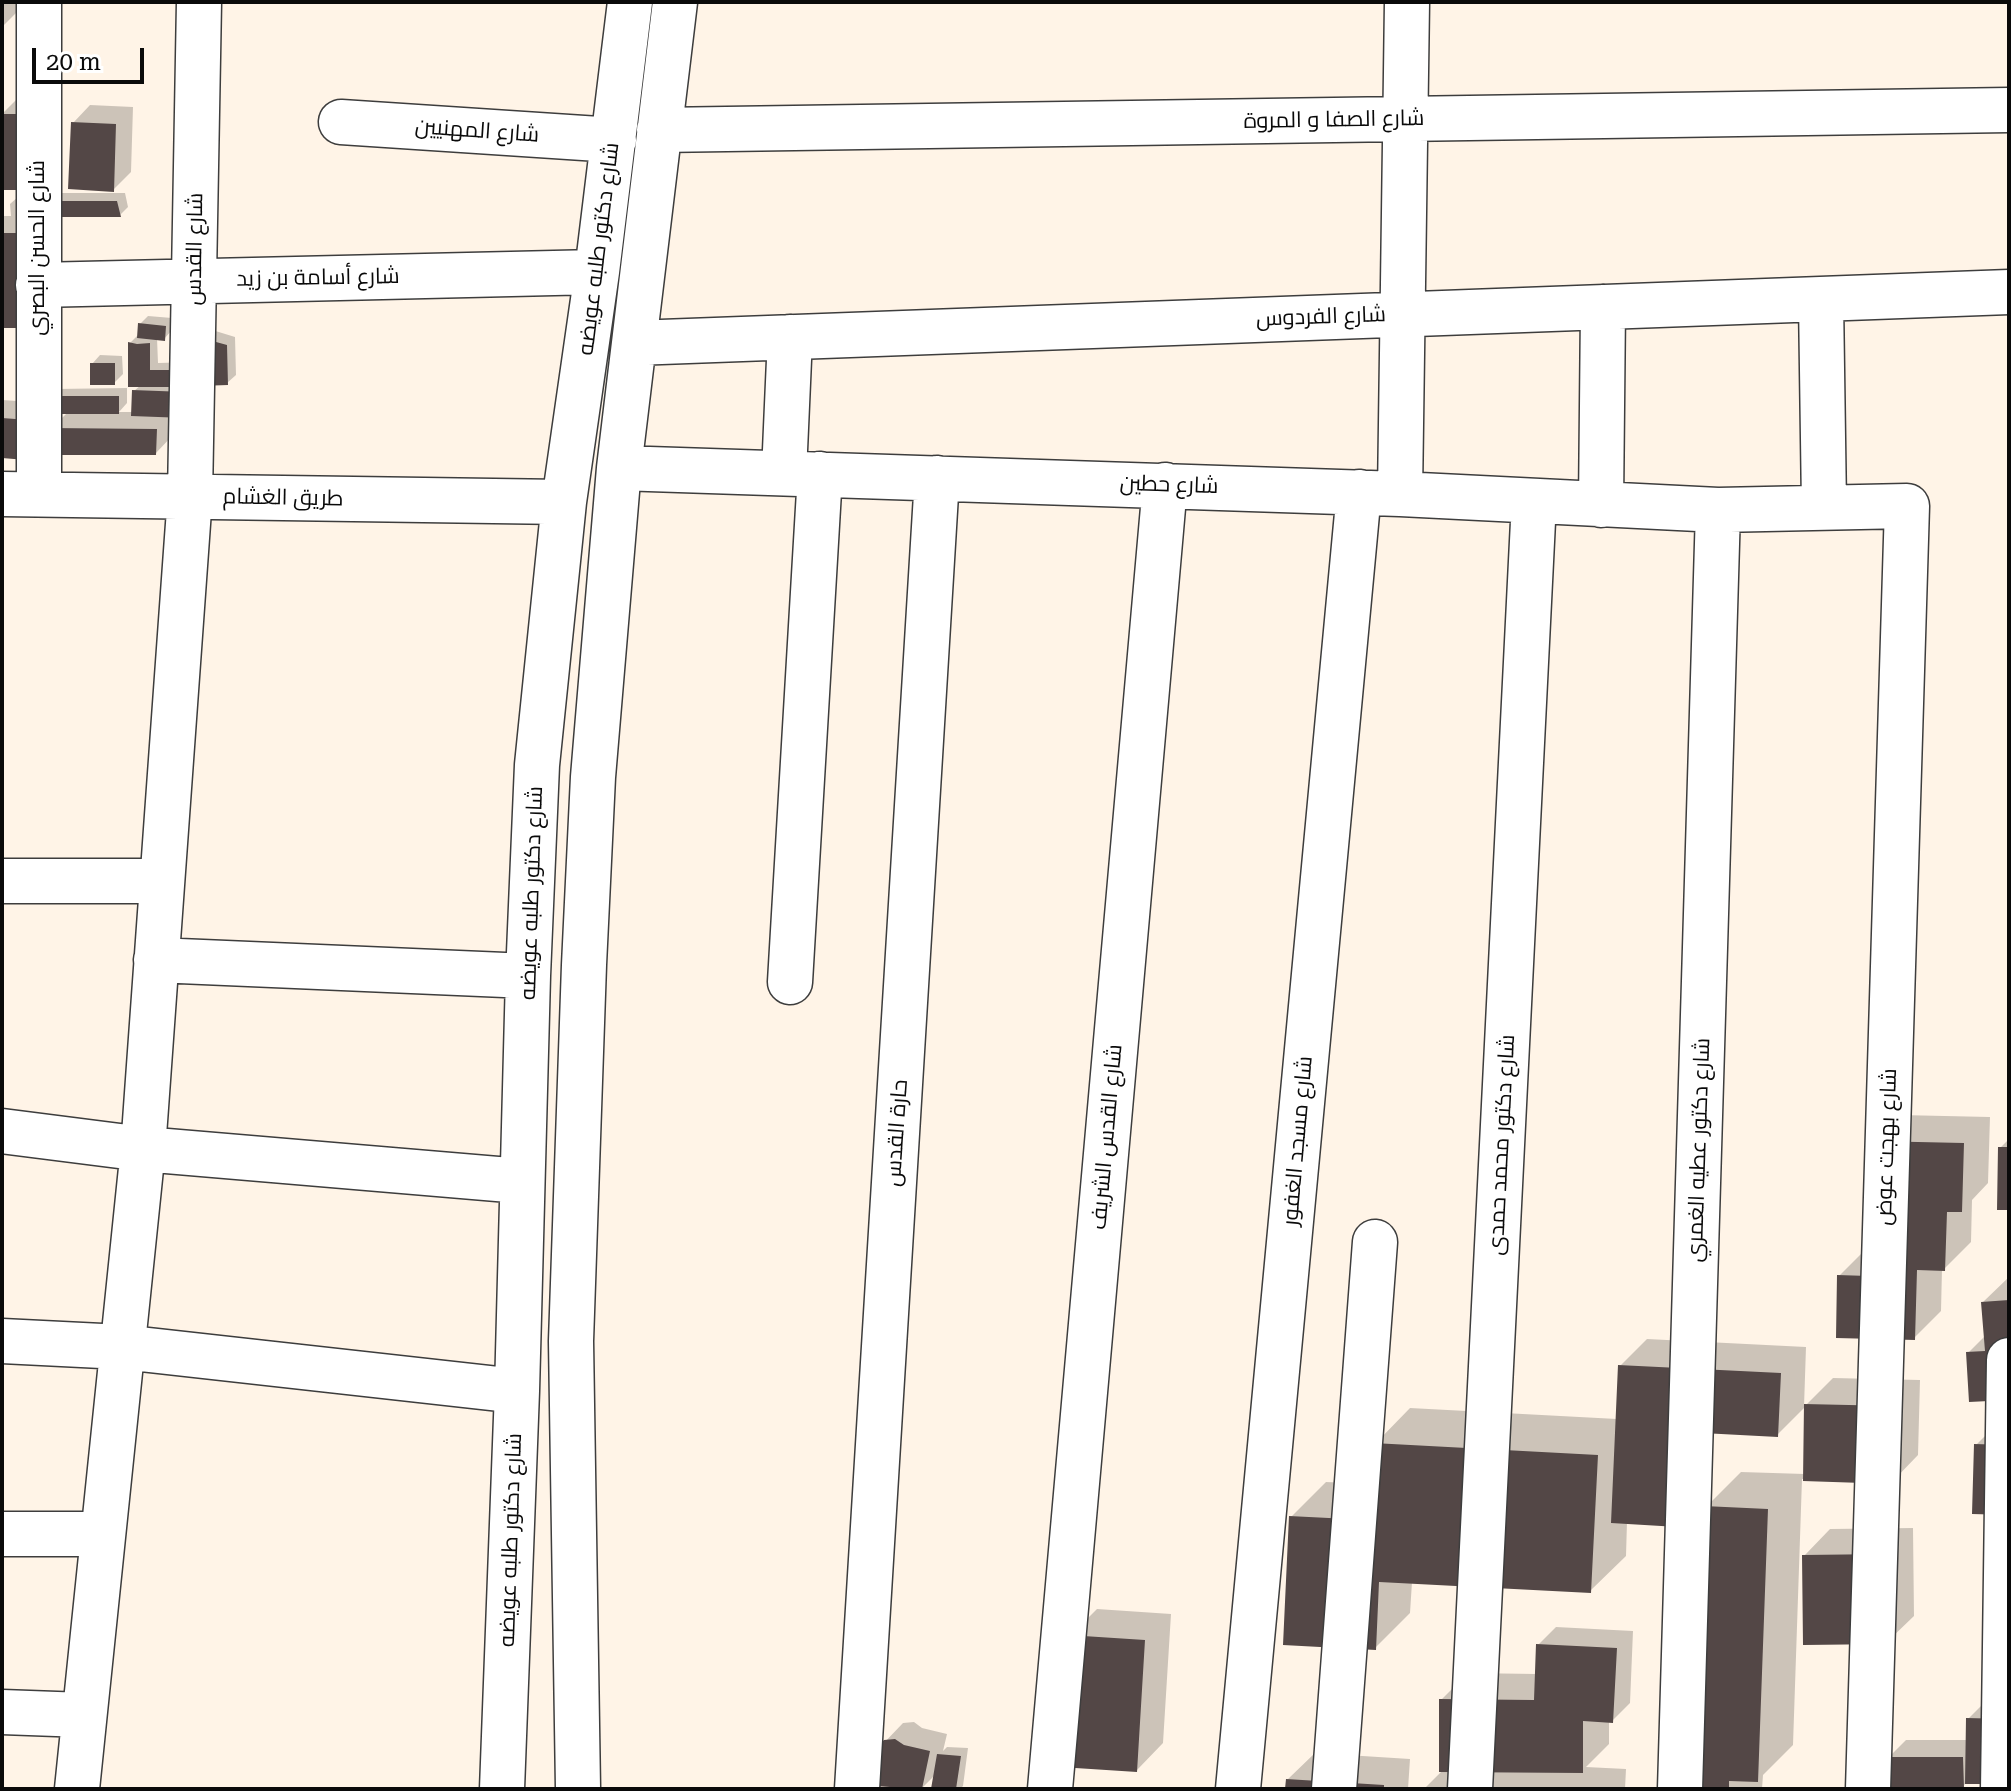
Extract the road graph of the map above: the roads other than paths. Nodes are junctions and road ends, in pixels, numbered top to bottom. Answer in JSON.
{"nodes":[{"id":1,"x":39,"y":2,"type":"edge"},
{"id":2,"x":199,"y":2,"type":"edge"},
{"id":3,"x":630,"y":2,"type":"edge"},
{"id":4,"x":675,"y":2,"type":"edge"},
{"id":5,"x":1407,"y":2,"type":"edge"},
{"id":6,"x":2009,"y":110,"type":"edge"},
{"id":7,"x":1405,"y":119,"type":"junction"},
{"id":8,"x":341,"y":122,"type":"dead end"},
{"id":9,"x":659,"y":130,"type":"junction"},
{"id":10,"x":614,"y":140,"type":"junction"},
{"id":11,"x":597,"y":272,"type":"junction"},
{"id":12,"x":195,"y":281,"type":"junction"},
{"id":13,"x":38,"y":285,"type":"junction"},
{"id":14,"x":2009,"y":292,"type":"edge"},
{"id":15,"x":1821,"y":300,"type":"junction"},
{"id":16,"x":1603,"y":307,"type":"junction"},
{"id":17,"x":1402,"y":314,"type":"junction"},
{"id":18,"x":790,"y":337,"type":"junction"},
{"id":19,"x":634,"y":343,"type":"junction"},
{"id":20,"x":619,"y":468,"type":"junction"},
{"id":21,"x":802,"y":474,"type":"junction"},
{"id":22,"x":937,"y":478,"type":"junction"},
{"id":23,"x":1165,"y":485,"type":"junction"},
{"id":24,"x":1379,"y":493,"type":"junction"},
{"id":25,"x":20,"y":494,"type":"edge"},
{"id":26,"x":190,"y":496,"type":"junction"},
{"id":27,"x":1534,"y":501,"type":"junction"},
{"id":28,"x":564,"y":502,"type":"junction"},
{"id":29,"x":1601,"y":505,"type":"junction"},
{"id":30,"x":1907,"y":506,"type":"joint"},
{"id":31,"x":1824,"y":507,"type":"junction"},
{"id":32,"x":1718,"y":510,"type":"junction"},
{"id":33,"x":2,"y":881,"type":"edge"},
{"id":34,"x":162,"y":881,"type":"junction"},
{"id":35,"x":156,"y":960,"type":"junction"},
{"id":36,"x":528,"y":976,"type":"junction"},
{"id":37,"x":790,"y":982,"type":"dead end"},
{"id":38,"x":2,"y":1131,"type":"edge"},
{"id":39,"x":143,"y":1149,"type":"junction"},
{"id":40,"x":521,"y":1181,"type":"junction"},
{"id":41,"x":1375,"y":1242,"type":"dead end"},
{"id":42,"x":2,"y":1341,"type":"edge"},
{"id":43,"x":122,"y":1347,"type":"junction"},
{"id":44,"x":2009,"y":1360,"type":"edge"},
{"id":45,"x":517,"y":1391,"type":"junction"},
{"id":46,"x":2,"y":1534,"type":"edge"},
{"id":47,"x":103,"y":1534,"type":"junction"},
{"id":48,"x":2,"y":1712,"type":"edge"},
{"id":49,"x":84,"y":1715,"type":"junction"},
{"id":50,"x":77,"y":1789,"type":"edge"},
{"id":51,"x":502,"y":1789,"type":"edge"},
{"id":52,"x":578,"y":1789,"type":"edge"},
{"id":53,"x":857,"y":1789,"type":"edge"},
{"id":54,"x":1050,"y":1789,"type":"edge"},
{"id":55,"x":1238,"y":1789,"type":"edge"},
{"id":56,"x":1334,"y":1789,"type":"edge"},
{"id":57,"x":1470,"y":1789,"type":"edge"},
{"id":58,"x":1680,"y":1789,"type":"edge"},
{"id":59,"x":1868,"y":1789,"type":"edge"},
{"id":60,"x":2003,"y":1789,"type":"edge"}],
"edges":[{"from":1,"to":13,"type":"street","name":"شارع الحسن البصري"},
{"from":2,"to":12,"type":"street","name":"شارع القدس"},
{"from":3,"to":10,"type":"street","name":"شارع دكتور طلبه عويضه"},
{"from":4,"to":9,"type":"street","name":"شارع دكتور طلبه عويضه"},
{"from":5,"to":7,"type":"street","name":"شارع مسجد الغفور"},
{"from":6,"to":7,"type":"street","name":"شارع الصفا و المروة"},
{"from":7,"to":9,"type":"street","name":"شارع الصفا و المروة"},
{"from":7,"to":17,"type":"street","name":"شارع مسجد الغفور"},
{"from":8,"to":10,"type":"street","name":"شارع المهنيين"},
{"from":9,"to":19,"type":"street","name":"شارع دكتور طلبه عويضه"},
{"from":10,"to":11,"type":"street","name":"شارع دكتور طلبه عويضه"},
{"from":11,"to":12,"type":"street","name":"شارع أسامة بن زيد"},
{"from":11,"to":28,"type":"street","name":"شارع دكتور طلبه عويضه"},
{"from":12,"to":13,"type":"street","name":"شارع أسامة بن زيد"},
{"from":12,"to":26,"type":"street","name":"شارع القدس"},
{"from":13,"to":25,"type":"street","name":"شارع الحسن البصري"},
{"from":14,"to":15,"type":"street","name":"شارع الفردوس"},
{"from":15,"to":16,"type":"street","name":"شارع الفردوس"},
{"from":15,"to":31,"type":"street"},
{"from":16,"to":17,"type":"street","name":"شارع الفردوس"},
{"from":16,"to":29,"type":"street"},
{"from":17,"to":18,"type":"street","name":"شارع الفردوس"},
{"from":17,"to":24,"type":"street","name":"شارع مسجد الغفور"},
{"from":18,"to":19,"type":"street","name":"شارع الفردوس"},
{"from":18,"to":21,"type":"street"},
{"from":19,"to":20,"type":"street","name":"شارع دكتور طلبه عويضه"},
{"from":20,"to":21,"type":"street","name":"شارع حطين"},
{"from":20,"to":52,"type":"street","name":"شارع دكتور طلبه عويضه"},
{"from":21,"to":22,"type":"street","name":"شارع حطين"},
{"from":21,"to":37,"type":"street"},
{"from":22,"to":23,"type":"street","name":"شارع حطين"},
{"from":22,"to":53,"type":"street","name":"حارة القدس"},
{"from":23,"to":24,"type":"street","name":"شارع حطين"},
{"from":23,"to":54,"type":"street","name":"شارع القدس الشريف"},
{"from":24,"to":27,"type":"street","name":"شارع حطين"},
{"from":24,"to":55,"type":"street","name":"شارع مسجد الغفور"},
{"from":25,"to":26,"type":"street","name":"طريق الغشام"},
{"from":26,"to":28,"type":"street","name":"طريق الغشام"},
{"from":26,"to":34,"type":"street","name":"شارع القدس"},
{"from":27,"to":29,"type":"street","name":"شارع حطين"},
{"from":27,"to":57,"type":"street","name":"شارع دكتور محمد حمدى"},
{"from":28,"to":36,"type":"street","name":"شارع دكتور طلبه عويضه"},
{"from":29,"to":32,"type":"street","name":"شارع حطين"},
{"from":30,"to":31,"type":"street","name":"شارع حطين"},
{"from":30,"to":59,"type":"street","name":"شارع بهجت عوض"},
{"from":31,"to":32,"type":"street","name":"شارع حطين"},
{"from":32,"to":58,"type":"street","name":"شارع دكتور عطيه الغمري"},
{"from":33,"to":34,"type":"street"},
{"from":34,"to":35,"type":"street","name":"شارع القدس"},
{"from":35,"to":36,"type":"street"},
{"from":35,"to":39,"type":"street","name":"شارع القدس"},
{"from":36,"to":40,"type":"street","name":"شارع دكتور طلبه عويضه"},
{"from":38,"to":39,"type":"street"},
{"from":39,"to":40,"type":"street"},
{"from":39,"to":43,"type":"street","name":"شارع القدس"},
{"from":40,"to":45,"type":"street","name":"شارع دكتور طلبه عويضه"},
{"from":41,"to":56,"type":"street"},
{"from":42,"to":43,"type":"street"},
{"from":43,"to":45,"type":"street"},
{"from":43,"to":47,"type":"street","name":"شارع القدس"},
{"from":44,"to":60,"type":"street"},
{"from":45,"to":51,"type":"street","name":"شارع دكتور طلبه عويضه"},
{"from":46,"to":47,"type":"street"},
{"from":47,"to":49,"type":"street","name":"شارع القدس"},
{"from":48,"to":49,"type":"street"},
{"from":49,"to":50,"type":"street","name":"شارع القدس"}]}
